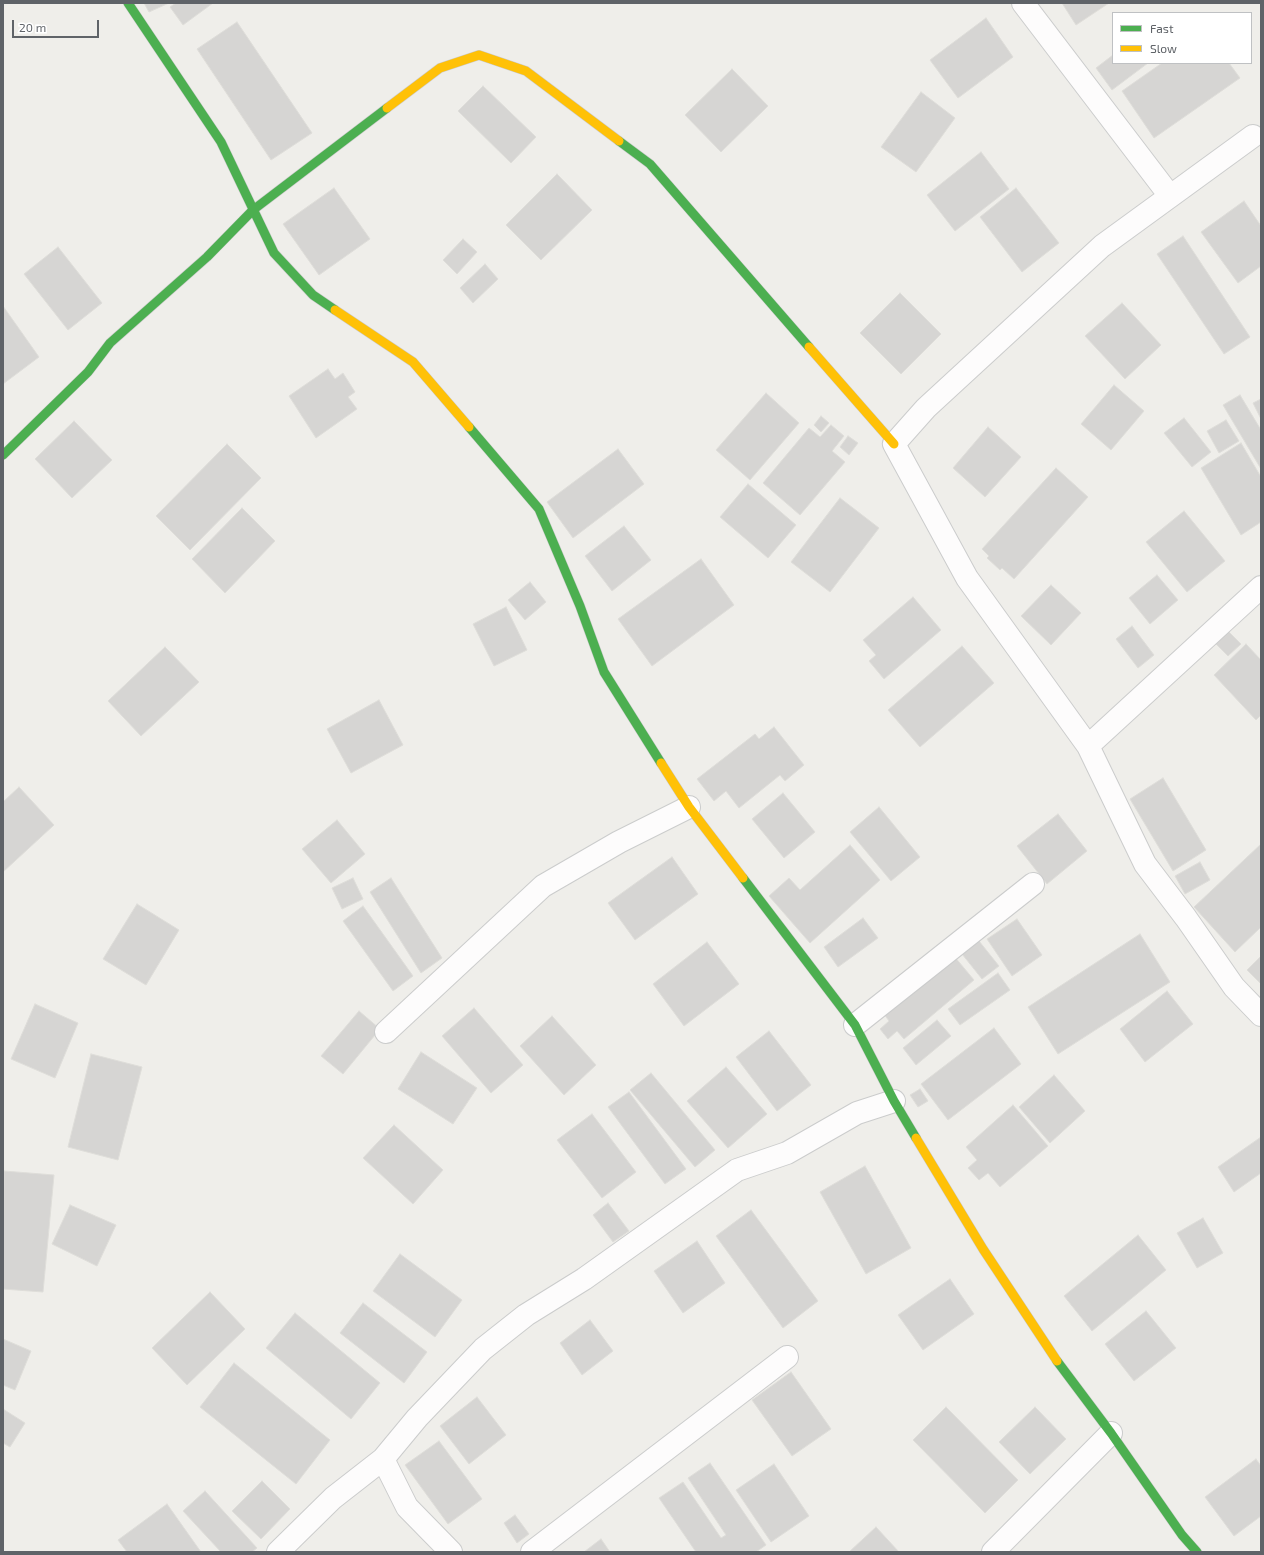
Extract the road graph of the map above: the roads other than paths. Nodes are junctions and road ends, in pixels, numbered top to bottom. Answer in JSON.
{"nodes":[{"id":1,"x":128,"y":3,"type":"edge"},
{"id":2,"x":1023,"y":3,"type":"edge"},
{"id":3,"x":1253,"y":136,"type":"dead end"},
{"id":4,"x":1170,"y":196,"type":"junction"},
{"id":5,"x":253,"y":210,"type":"junction"},
{"id":6,"x":894,"y":444,"type":"junction"},
{"id":7,"x":4,"y":453,"type":"edge"},
{"id":8,"x":1261,"y":587,"type":"edge"},
{"id":9,"x":1088,"y":746,"type":"junction"},
{"id":10,"x":689,"y":807,"type":"junction"},
{"id":11,"x":1033,"y":884,"type":"dead end"},
{"id":12,"x":1261,"y":1015,"type":"edge"},
{"id":13,"x":855,"y":1025,"type":"junction"},
{"id":14,"x":386,"y":1032,"type":"dead end"},
{"id":15,"x":894,"y":1101,"type":"junction"},
{"id":16,"x":787,"y":1357,"type":"dead end"},
{"id":17,"x":1111,"y":1433,"type":"junction"},
{"id":18,"x":383,"y":1459,"type":"junction"},
{"id":19,"x":278,"y":1552,"type":"edge"},
{"id":20,"x":451,"y":1552,"type":"edge"},
{"id":21,"x":532,"y":1552,"type":"edge"},
{"id":22,"x":993,"y":1552,"type":"edge"},
{"id":23,"x":1197,"y":1552,"type":"edge"}],
"edges":[{"from":1,"to":5,"type":"street"},
{"from":2,"to":4,"type":"street"},
{"from":3,"to":4,"type":"street"},
{"from":4,"to":6,"type":"street"},
{"from":5,"to":6,"type":"street"},
{"from":5,"to":7,"type":"street"},
{"from":5,"to":10,"type":"street"},
{"from":6,"to":9,"type":"street"},
{"from":8,"to":9,"type":"street"},
{"from":9,"to":12,"type":"street"},
{"from":10,"to":13,"type":"street"},
{"from":10,"to":14,"type":"street"},
{"from":11,"to":13,"type":"street"},
{"from":13,"to":15,"type":"street"},
{"from":15,"to":17,"type":"street"},
{"from":15,"to":18,"type":"street"},
{"from":16,"to":21,"type":"street"},
{"from":17,"to":22,"type":"street"},
{"from":17,"to":23,"type":"street"},
{"from":18,"to":19,"type":"street"},
{"from":18,"to":20,"type":"street"}]}
